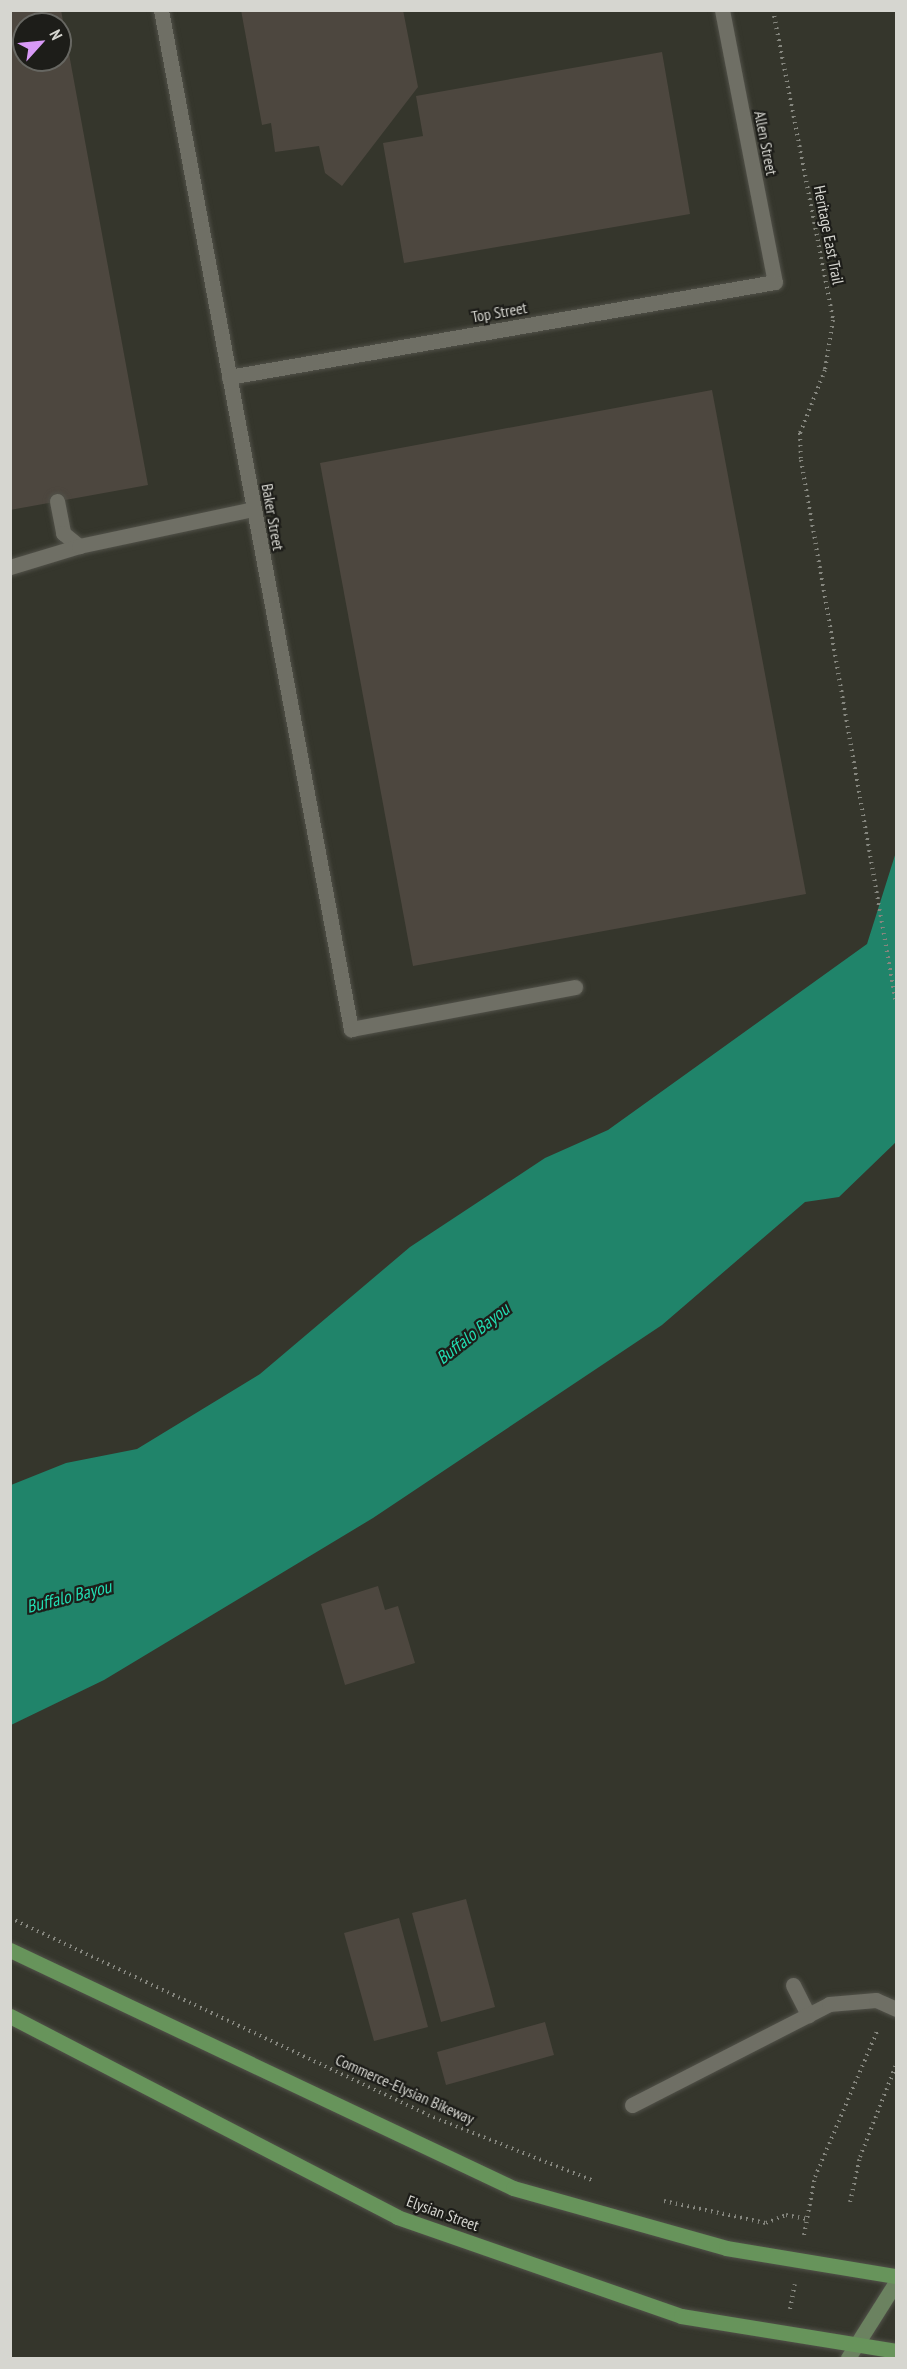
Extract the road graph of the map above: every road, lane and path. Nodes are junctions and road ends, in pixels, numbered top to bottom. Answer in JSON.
{"nodes":[{"id":1,"x":161,"y":10,"type":"edge"},
{"id":2,"x":722,"y":10,"type":"edge"},
{"id":3,"x":773,"y":10,"type":"edge"},
{"id":4,"x":775,"y":282,"type":"joint"},
{"id":5,"x":229,"y":378,"type":"junction"},
{"id":6,"x":57,"y":501,"type":"dead end"},
{"id":7,"x":253,"y":509,"type":"junction"},
{"id":8,"x":79,"y":546,"type":"junction"},
{"id":9,"x":10,"y":567,"type":"edge"},
{"id":10,"x":574,"y":987,"type":"dead end"},
{"id":11,"x":897,"y":1003,"type":"edge"},
{"id":12,"x":10,"y":1918,"type":"edge"},
{"id":13,"x":10,"y":1950,"type":"edge"},
{"id":14,"x":793,"y":1985,"type":"dead end"},
{"id":15,"x":897,"y":2009,"type":"edge"},
{"id":16,"x":808,"y":2015,"type":"junction"},
{"id":17,"x":10,"y":2016,"type":"edge"},
{"id":18,"x":875,"y":2034,"type":"dead end"},
{"id":19,"x":897,"y":2065,"type":"edge"},
{"id":20,"x":632,"y":2105,"type":"dead end"},
{"id":21,"x":605,"y":2186,"type":"dead end"},
{"id":22,"x":660,"y":2200,"type":"dead end"},
{"id":23,"x":850,"y":2202,"type":"dead end"},
{"id":24,"x":897,"y":2276,"type":"edge"},
{"id":25,"x":897,"y":2282,"type":"edge"},
{"id":26,"x":897,"y":2351,"type":"edge"},
{"id":27,"x":851,"y":2352,"type":"edge"}],
"edges":[{"from":1,"to":5,"type":"street","name":"Baker Street"},
{"from":2,"to":4,"type":"street","name":"Allen Street"},
{"from":3,"to":11,"type":"path","name":"Heritage East Trail"},
{"from":4,"to":5,"type":"street","name":"Top Street"},
{"from":5,"to":7,"type":"street","name":"Baker Street"},
{"from":6,"to":8,"type":"street"},
{"from":7,"to":8,"type":"street"},
{"from":7,"to":10,"type":"street","name":"Baker Street"},
{"from":8,"to":9,"type":"street"},
{"from":12,"to":21,"type":"path","name":"Commerce-Elysian Bikeway"},
{"from":13,"to":24,"type":"main road"},
{"from":14,"to":16,"type":"street"},
{"from":15,"to":16,"type":"street"},
{"from":16,"to":20,"type":"street"},
{"from":17,"to":27,"type":"main road","name":"Elysian Street"},
{"from":18,"to":22,"type":"path"},
{"from":19,"to":23,"type":"path"},
{"from":25,"to":27,"type":"main road"},
{"from":26,"to":27,"type":"main road","name":"Elysian Street"}]}
